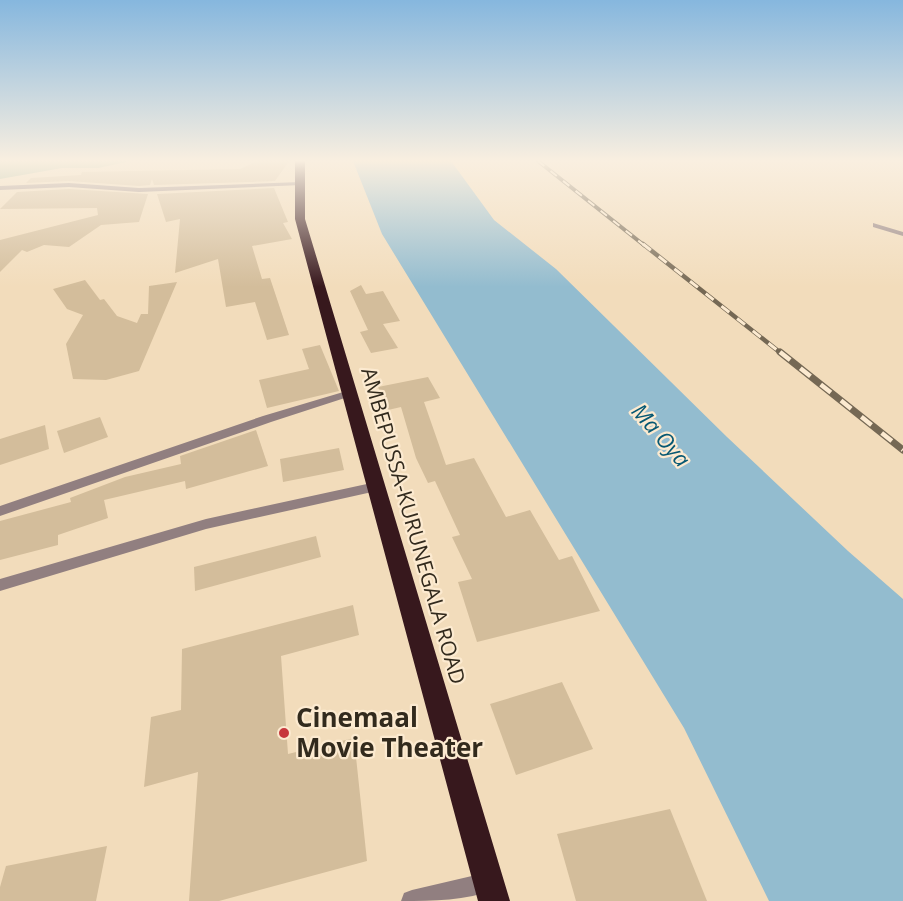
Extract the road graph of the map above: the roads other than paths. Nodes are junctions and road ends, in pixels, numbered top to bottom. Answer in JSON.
{"nodes":[{"id":1,"x":300,"y":203,"type":"edge"},
{"id":2,"x":876,"y":225,"type":"dead end"},
{"id":3,"x":903,"y":234,"type":"edge"},
{"id":4,"x":350,"y":393,"type":"junction"},
{"id":5,"x":376,"y":487,"type":"junction"},
{"id":6,"x":0,"y":511,"type":"edge"},
{"id":7,"x":0,"y":585,"type":"edge"},
{"id":8,"x":492,"y":891,"type":"edge"},
{"id":9,"x":412,"y":901,"type":"edge"}],
"edges":[{"from":1,"to":4,"type":"highway","name":"AMBEPUSSA-KURUNEGALA ROAD"},
{"from":2,"to":3,"type":"street"},
{"from":4,"to":5,"type":"highway","name":"AMBEPUSSA-KURUNEGALA ROAD"},
{"from":4,"to":6,"type":"street"},
{"from":5,"to":7,"type":"street"},
{"from":5,"to":8,"type":"highway","name":"AMBEPUSSA-KURUNEGALA ROAD"},
{"from":8,"to":9,"type":"street"}]}
